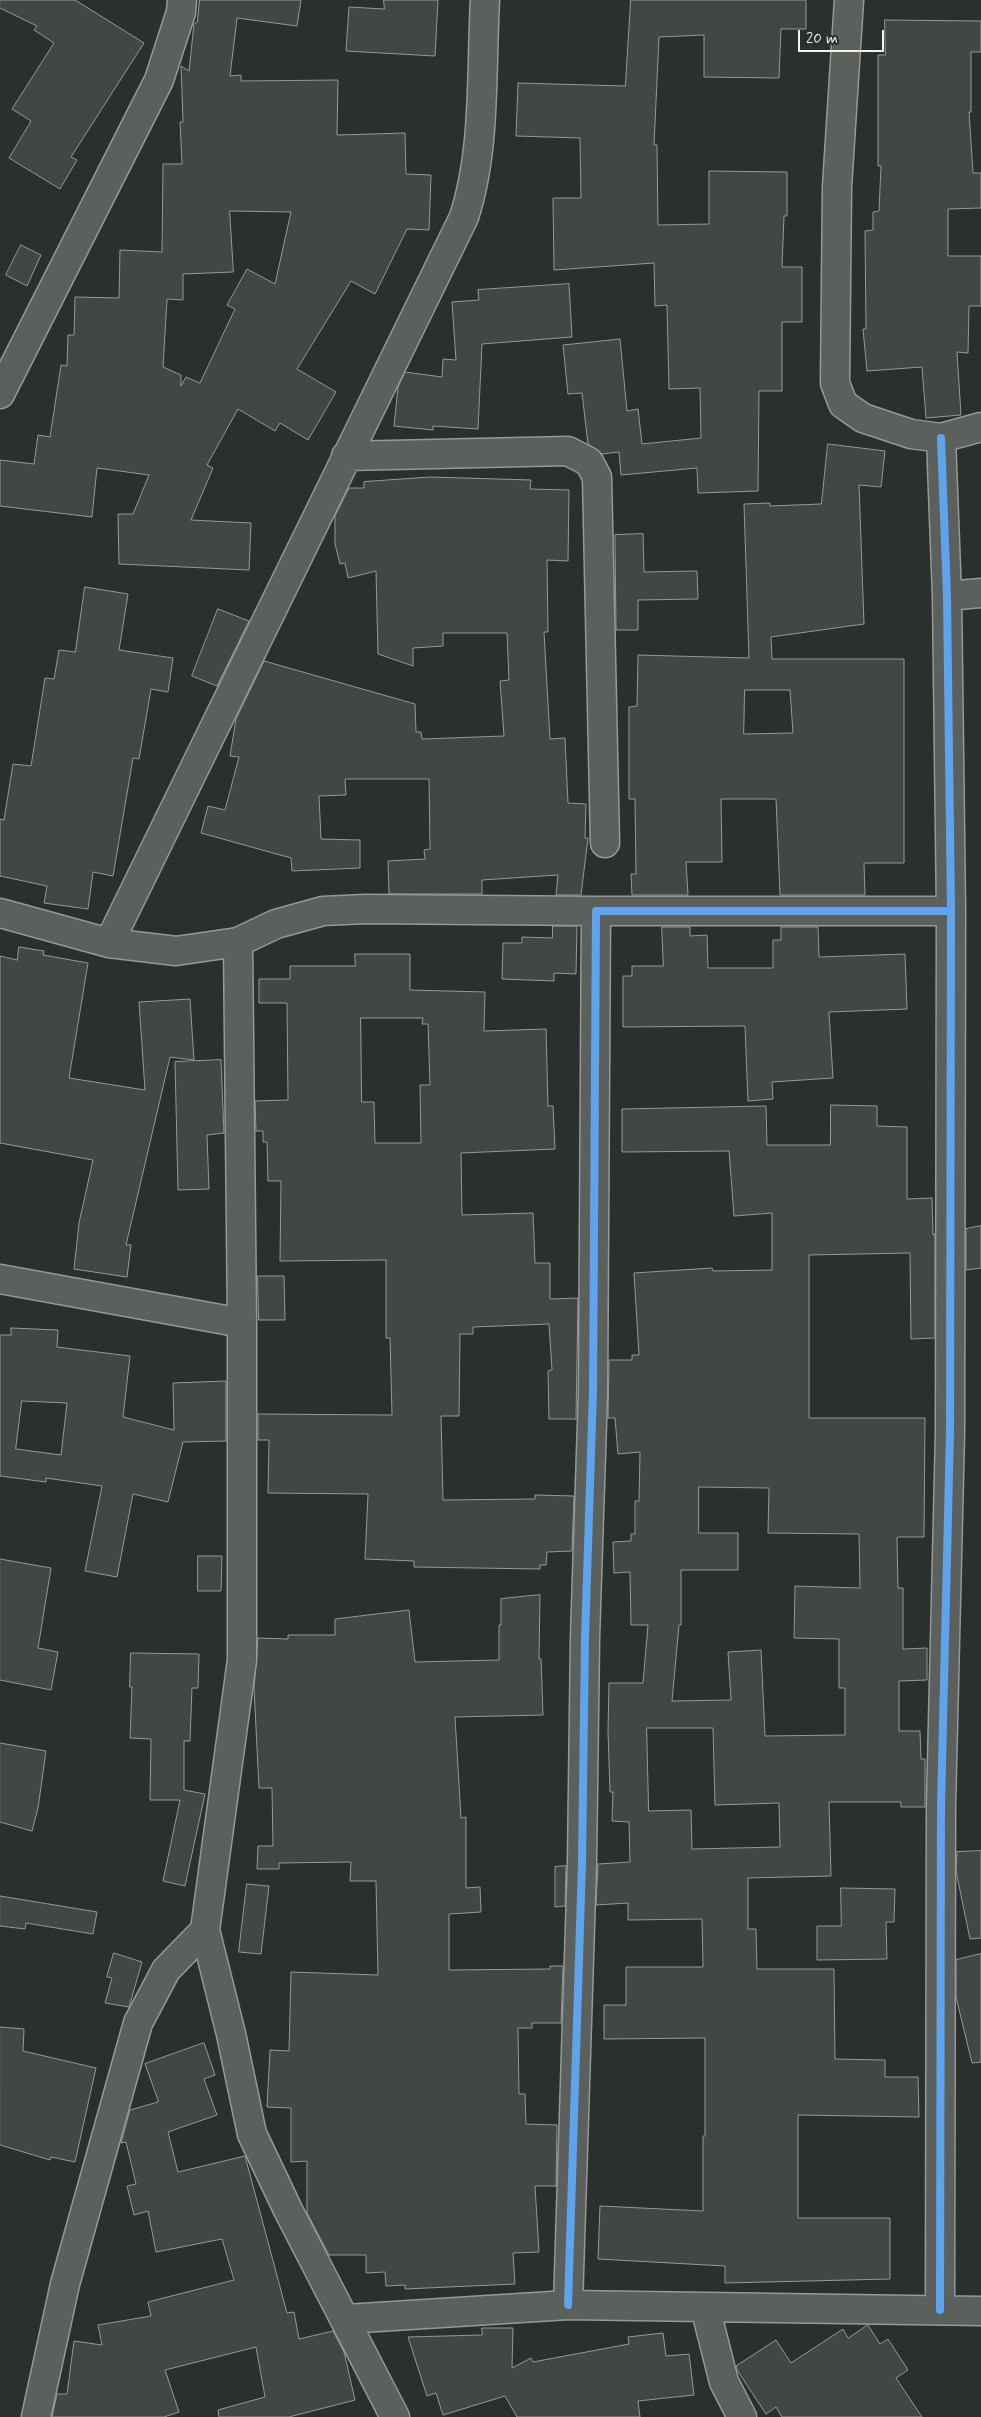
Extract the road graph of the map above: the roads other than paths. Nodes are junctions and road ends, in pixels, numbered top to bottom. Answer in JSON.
{"nodes":[{"id":1,"x":182,"y":0,"type":"edge"},
{"id":2,"x":484,"y":0,"type":"edge"},
{"id":3,"x":849,"y":0,"type":"edge"},
{"id":4,"x":0,"y":394,"type":"edge"},
{"id":5,"x":981,"y":427,"type":"edge"},
{"id":6,"x":941,"y":438,"type":"junction"},
{"id":7,"x":346,"y":456,"type":"junction"},
{"id":8,"x":981,"y":593,"type":"edge"},
{"id":9,"x":947,"y":596,"type":"junction"},
{"id":10,"x":605,"y":843,"type":"dead end"},
{"id":11,"x":596,"y":911,"type":"junction"},
{"id":12,"x":950,"y":911,"type":"junction"},
{"id":13,"x":0,"y":914,"type":"edge"},
{"id":14,"x":238,"y":942,"type":"junction"},
{"id":15,"x":109,"y":943,"type":"junction"},
{"id":16,"x":0,"y":1279,"type":"edge"},
{"id":17,"x":242,"y":1323,"type":"junction"},
{"id":18,"x":205,"y":1930,"type":"junction"},
{"id":19,"x":568,"y":2305,"type":"junction"},
{"id":20,"x":705,"y":2307,"type":"junction"},
{"id":21,"x":940,"y":2310,"type":"junction"},
{"id":22,"x":981,"y":2311,"type":"edge"},
{"id":23,"x":346,"y":2319,"type":"junction"},
{"id":24,"x":36,"y":2417,"type":"edge"},
{"id":25,"x":395,"y":2417,"type":"edge"},
{"id":26,"x":742,"y":2417,"type":"edge"}],
"edges":[{"from":1,"to":4,"type":"street"},
{"from":2,"to":7,"type":"street"},
{"from":3,"to":6,"type":"street"},
{"from":5,"to":6,"type":"street"},
{"from":6,"to":9,"type":"street"},
{"from":7,"to":10,"type":"street"},
{"from":7,"to":15,"type":"street"},
{"from":8,"to":9,"type":"street"},
{"from":9,"to":12,"type":"street"},
{"from":11,"to":12,"type":"street"},
{"from":11,"to":14,"type":"street"},
{"from":11,"to":19,"type":"street"},
{"from":12,"to":21,"type":"street"},
{"from":13,"to":15,"type":"street"},
{"from":14,"to":15,"type":"street"},
{"from":14,"to":17,"type":"street"},
{"from":16,"to":17,"type":"street"},
{"from":17,"to":18,"type":"street"},
{"from":18,"to":23,"type":"street"},
{"from":18,"to":24,"type":"street"},
{"from":19,"to":20,"type":"street"},
{"from":19,"to":23,"type":"street"},
{"from":20,"to":21,"type":"street"},
{"from":20,"to":26,"type":"street"},
{"from":21,"to":22,"type":"street"},
{"from":23,"to":25,"type":"street"}]}
